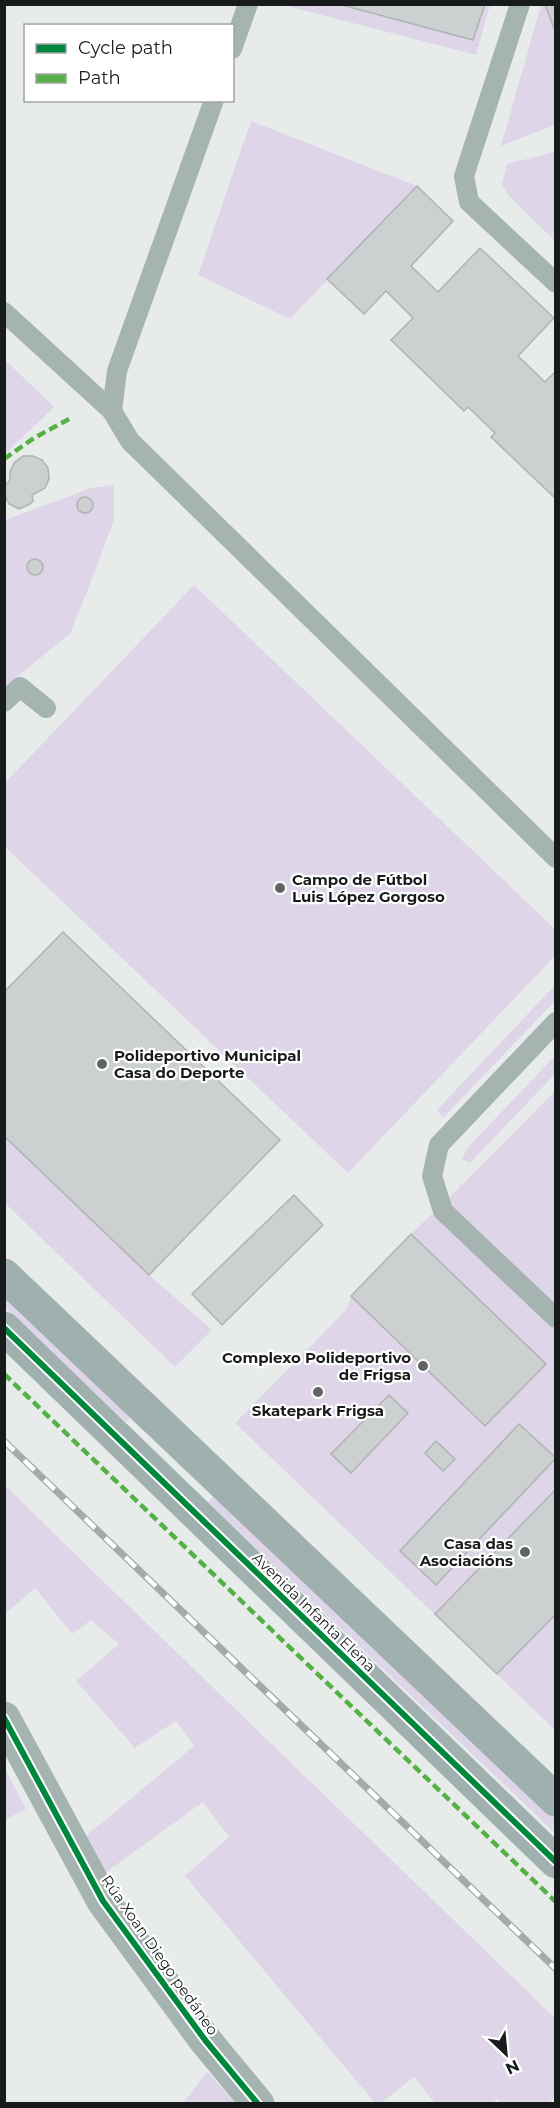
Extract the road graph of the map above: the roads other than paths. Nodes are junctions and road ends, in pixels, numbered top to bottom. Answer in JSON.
{"nodes":[{"id":1,"x":248,"y":4,"type":"edge"},
{"id":2,"x":520,"y":4,"type":"edge"},
{"id":3,"x":234,"y":43,"type":"edge"},
{"id":4,"x":213,"y":102,"type":"edge"},
{"id":5,"x":555,"y":283,"type":"edge"},
{"id":6,"x":4,"y":312,"type":"edge"},
{"id":7,"x":112,"y":411,"type":"junction"},
{"id":8,"x":4,"y":702,"type":"edge"},
{"id":9,"x":46,"y":708,"type":"dead end"},
{"id":10,"x":555,"y":858,"type":"edge"},
{"id":11,"x":555,"y":1022,"type":"edge"},
{"id":12,"x":4,"y":1275,"type":"edge"},
{"id":13,"x":555,"y":1318,"type":"edge"},
{"id":14,"x":4,"y":1328,"type":"edge"},
{"id":15,"x":179,"y":1441,"type":"junction"},
{"id":16,"x":152,"y":1472,"type":"junction"},
{"id":17,"x":4,"y":1718,"type":"edge"},
{"id":18,"x":555,"y":1800,"type":"edge"},
{"id":19,"x":555,"y":1862,"type":"edge"},
{"id":20,"x":258,"y":2103,"type":"edge"}],
"edges":[{"from":1,"to":3,"type":"lane"},
{"from":2,"to":5,"type":"lane"},
{"from":4,"to":7,"type":"lane"},
{"from":6,"to":7,"type":"lane"},
{"from":7,"to":10,"type":"lane"},
{"from":8,"to":9,"type":"lane"},
{"from":11,"to":13,"type":"lane"},
{"from":12,"to":15,"type":"street","name":"Avenida Infanta Elena"},
{"from":14,"to":16,"type":"street","name":"Avenida Infanta Elena"},
{"from":15,"to":16,"type":"street"},
{"from":15,"to":18,"type":"street","name":"Avenida Infanta Elena"},
{"from":16,"to":19,"type":"street","name":"Avenida Infanta Elena"},
{"from":17,"to":20,"type":"street","name":"Rúa Xoan Diego pedáneo"}]}
